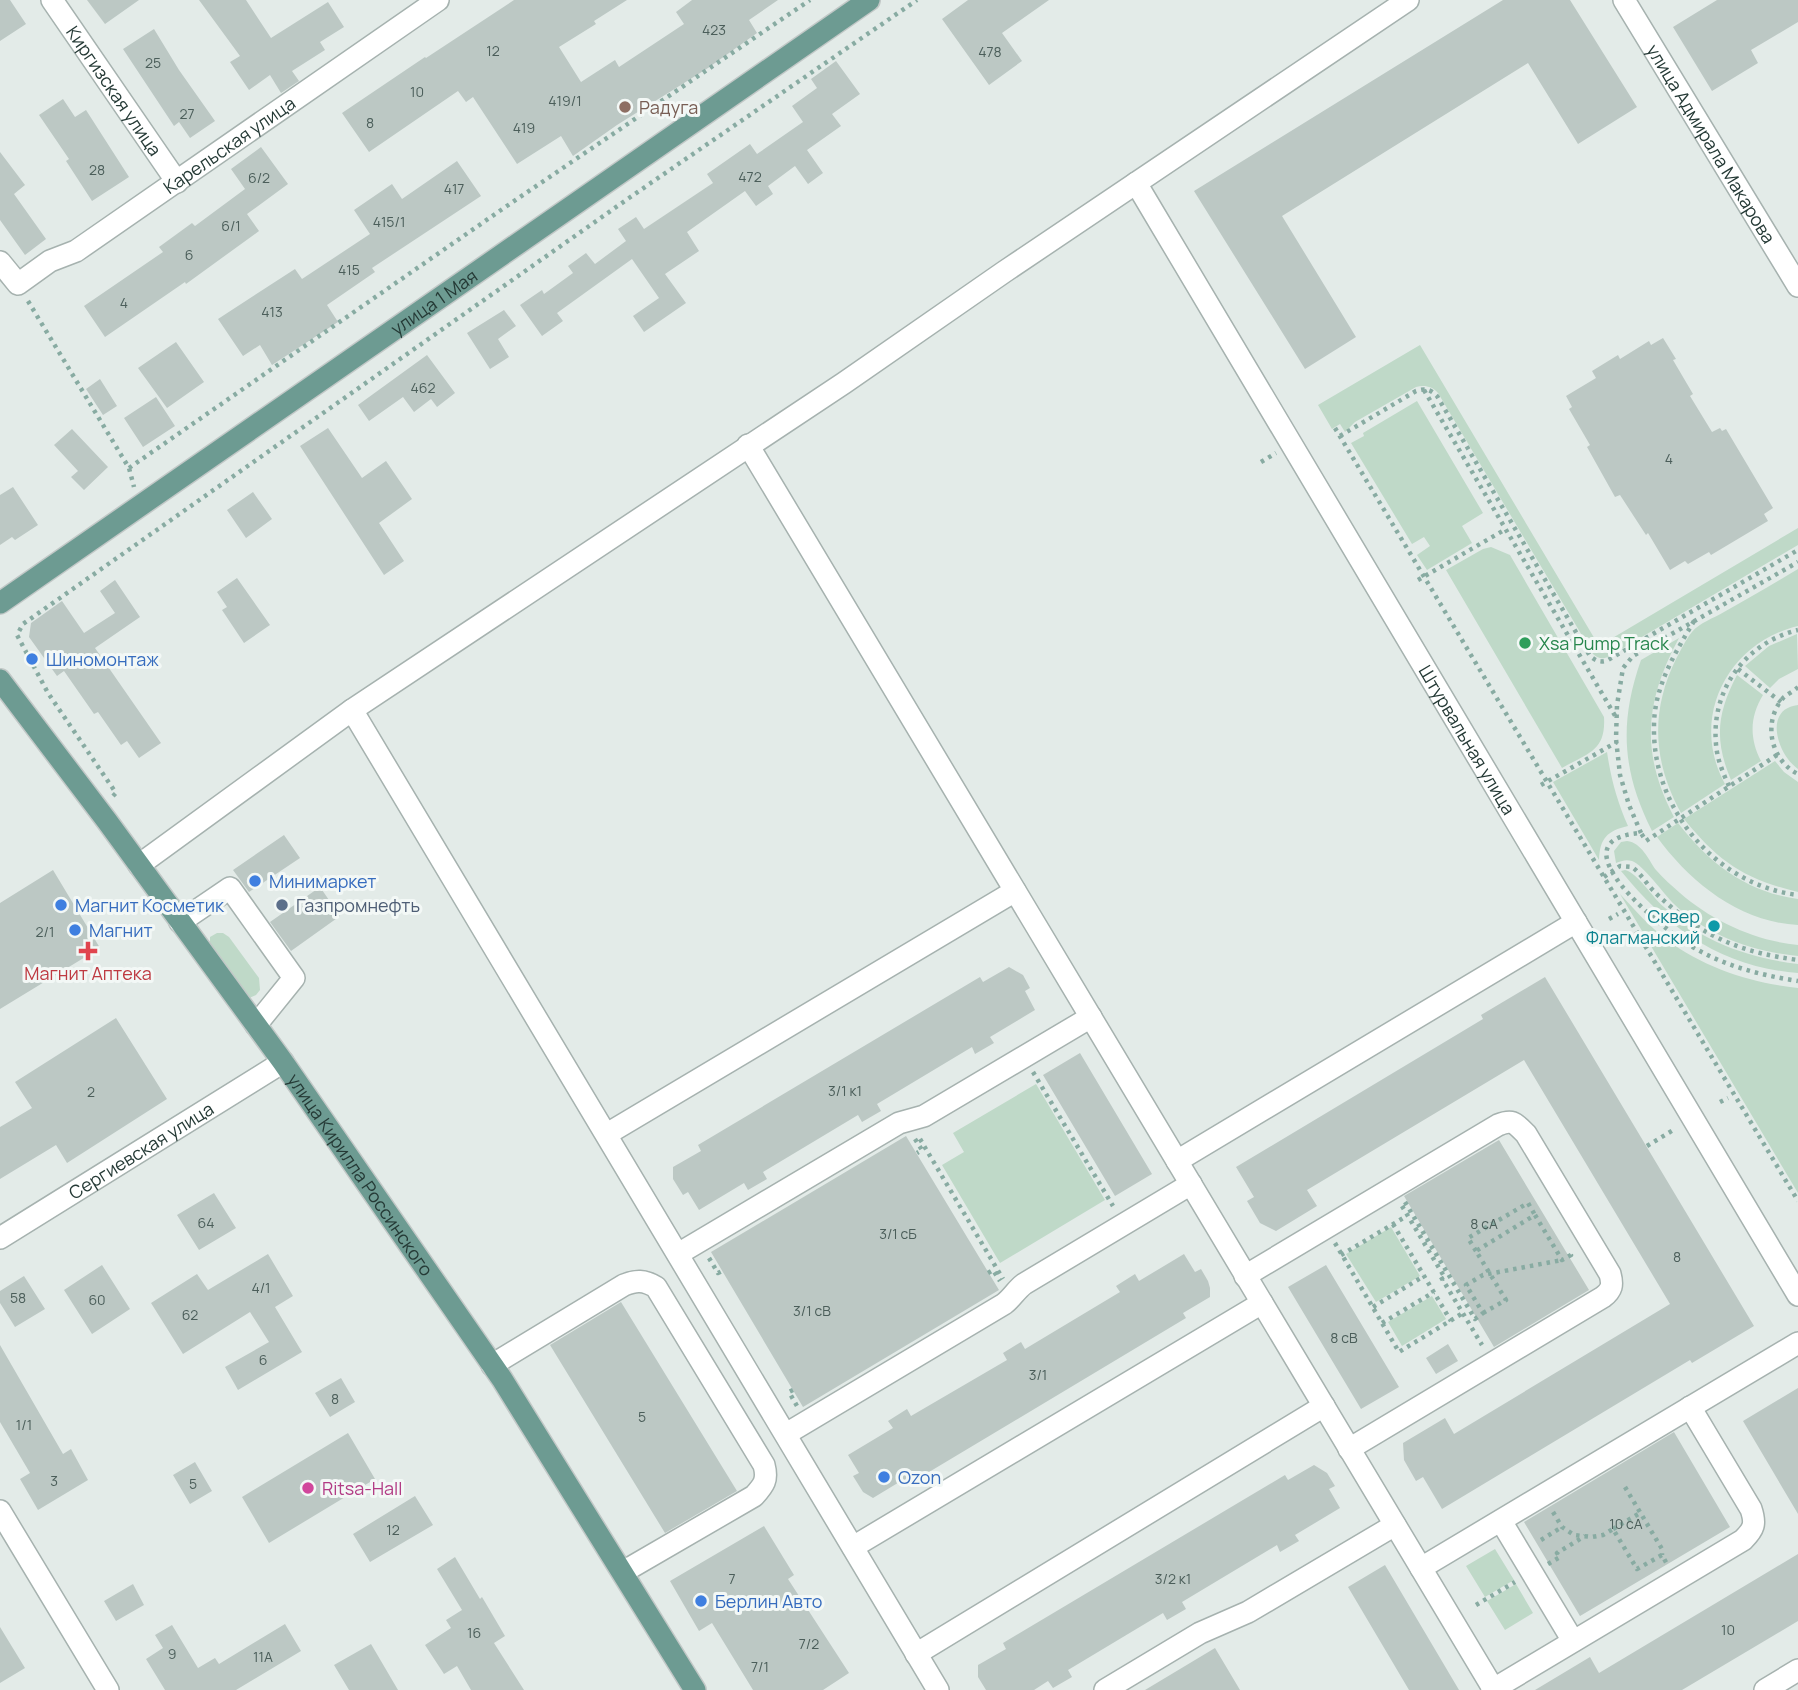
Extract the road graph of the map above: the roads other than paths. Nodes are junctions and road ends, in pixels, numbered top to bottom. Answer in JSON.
{"nodes":[{"id":1,"x":52,"y":0,"type":"edge"},
{"id":2,"x":438,"y":0,"type":"edge"},
{"id":3,"x":869,"y":0,"type":"edge"},
{"id":4,"x":1408,"y":0,"type":"edge"},
{"id":5,"x":1624,"y":0,"type":"edge"},
{"id":6,"x":177,"y":182,"type":"junction"},
{"id":7,"x":1136,"y":183,"type":"junction"},
{"id":8,"x":0,"y":262,"type":"edge"},
{"id":9,"x":1798,"y":286,"type":"edge"},
{"id":10,"x":748,"y":445,"type":"junction"},
{"id":11,"x":0,"y":603,"type":"edge"},
{"id":12,"x":0,"y":680,"type":"edge"},
{"id":13,"x":352,"y":710,"type":"junction"},
{"id":14,"x":139,"y":865,"type":"junction"},
{"id":15,"x":1015,"y":891,"type":"junction"},
{"id":16,"x":180,"y":922,"type":"junction"},
{"id":17,"x":1576,"y":922,"type":"junction"},
{"id":18,"x":1091,"y":1017,"type":"junction"},
{"id":19,"x":256,"y":1025,"type":"junction"},
{"id":20,"x":284,"y":1062,"type":"junction"},
{"id":21,"x":607,"y":1134,"type":"junction"},
{"id":22,"x":1177,"y":1161,"type":"junction"},
{"id":23,"x":1191,"y":1185,"type":"junction"},
{"id":24,"x":0,"y":1238,"type":"edge"},
{"id":25,"x":678,"y":1254,"type":"junction"},
{"id":26,"x":1245,"y":1276,"type":"junction"},
{"id":27,"x":1798,"y":1295,"type":"edge"},
{"id":28,"x":1262,"y":1303,"type":"junction"},
{"id":29,"x":1798,"y":1343,"type":"edge"},
{"id":30,"x":492,"y":1364,"type":"junction"},
{"id":31,"x":1324,"y":1406,"type":"junction"},
{"id":32,"x":1690,"y":1407,"type":"junction"},
{"id":33,"x":786,"y":1434,"type":"junction"},
{"id":34,"x":1349,"y":1449,"type":"junction"},
{"id":35,"x":0,"y":1511,"type":"edge"},
{"id":36,"x":1501,"y":1521,"type":"junction"},
{"id":37,"x":1395,"y":1525,"type":"junction"},
{"id":38,"x":853,"y":1547,"type":"junction"},
{"id":39,"x":1421,"y":1569,"type":"junction"},
{"id":40,"x":623,"y":1572,"type":"junction"},
{"id":41,"x":1573,"y":1641,"type":"junction"},
{"id":42,"x":916,"y":1654,"type":"junction"},
{"id":43,"x":1798,"y":1670,"type":"edge"},
{"id":44,"x":108,"y":1690,"type":"edge"},
{"id":45,"x":695,"y":1690,"type":"edge"},
{"id":46,"x":938,"y":1690,"type":"edge"},
{"id":47,"x":1105,"y":1690,"type":"edge"},
{"id":48,"x":1493,"y":1690,"type":"edge"},
{"id":49,"x":1765,"y":1690,"type":"edge"}],
"edges":[{"from":1,"to":6,"type":"street","name":"Киргизская улица"},
{"from":2,"to":6,"type":"street","name":"Карельская улица"},
{"from":3,"to":11,"type":"main road","name":"улица 1 Мая"},
{"from":4,"to":7,"type":"street"},
{"from":5,"to":9,"type":"street","name":"улица Адмирала Макарова"},
{"from":6,"to":8,"type":"street","name":"Карельская улица"},
{"from":7,"to":10,"type":"street"},
{"from":7,"to":17,"type":"street","name":"Штурвальная улица"},
{"from":10,"to":13,"type":"street"},
{"from":10,"to":15,"type":"street"},
{"from":12,"to":14,"type":"main road","name":"улица Кирилла Россинского"},
{"from":13,"to":14,"type":"street"},
{"from":13,"to":21,"type":"street"},
{"from":14,"to":16,"type":"main road","name":"улица Кирилла Россинского"},
{"from":15,"to":18,"type":"street"},
{"from":15,"to":21,"type":"street"},
{"from":16,"to":19,"type":"main road","name":"улица Кирилла Россинского"},
{"from":16,"to":19,"type":"street"},
{"from":17,"to":22,"type":"street"},
{"from":17,"to":27,"type":"street","name":"Штурвальная улица"},
{"from":18,"to":22,"type":"street"},
{"from":18,"to":25,"type":"street"},
{"from":19,"to":20,"type":"main road","name":"улица Кирилла Россинского"},
{"from":20,"to":24,"type":"street","name":"Сергиевская улица"},
{"from":20,"to":30,"type":"main road","name":"улица Кирилла Россинского"},
{"from":21,"to":25,"type":"street"},
{"from":22,"to":23,"type":"street"},
{"from":23,"to":26,"type":"street"},
{"from":23,"to":33,"type":"street"},
{"from":25,"to":33,"type":"street"},
{"from":26,"to":28,"type":"street"},
{"from":26,"to":34,"type":"street"},
{"from":28,"to":31,"type":"street"},
{"from":28,"to":38,"type":"street"},
{"from":29,"to":32,"type":"street"},
{"from":30,"to":40,"type":"main road","name":"улица Кирилла Россинского"},
{"from":30,"to":40,"type":"street"},
{"from":31,"to":34,"type":"street"},
{"from":31,"to":42,"type":"street"},
{"from":32,"to":36,"type":"street"},
{"from":32,"to":41,"type":"street"},
{"from":33,"to":38,"type":"street"},
{"from":34,"to":37,"type":"street"},
{"from":35,"to":44,"type":"street"},
{"from":36,"to":39,"type":"street"},
{"from":36,"to":41,"type":"street"},
{"from":37,"to":39,"type":"street"},
{"from":37,"to":47,"type":"street"},
{"from":38,"to":42,"type":"street"},
{"from":39,"to":48,"type":"street"},
{"from":40,"to":45,"type":"main road","name":"улица Кирилла Россинского"},
{"from":41,"to":48,"type":"street"},
{"from":42,"to":46,"type":"street"},
{"from":43,"to":49,"type":"street"}]}
